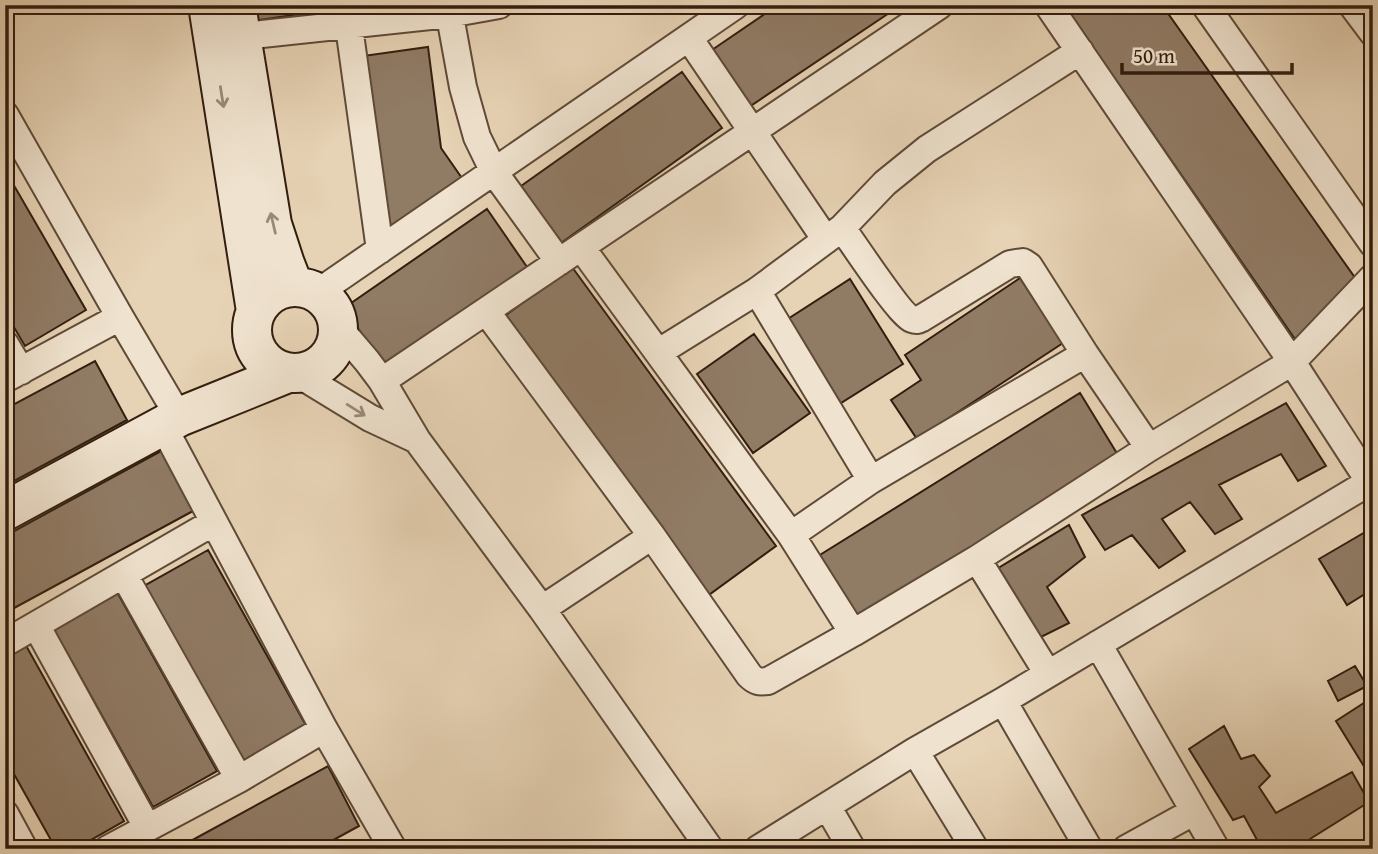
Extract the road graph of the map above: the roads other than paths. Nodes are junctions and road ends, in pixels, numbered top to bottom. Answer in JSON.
{"nodes":[{"id":1,"x":499,"y":5,"type":"edge"},
{"id":2,"x":736,"y":5,"type":"edge"},
{"id":3,"x":940,"y":5,"type":"edge"},
{"id":4,"x":1048,"y":5,"type":"edge"},
{"id":5,"x":1205,"y":5,"type":"edge"},
{"id":6,"x":1352,"y":5,"type":"edge"},
{"id":7,"x":449,"y":10,"type":"edge"},
{"id":8,"x":347,"y":15,"type":"edge"},
{"id":9,"x":224,"y":22,"type":"edge"},
{"id":10,"x":1373,"y":33,"type":"edge"},
{"id":11,"x":689,"y":38,"type":"junction"},
{"id":12,"x":1080,"y":51,"type":"junction"},
{"id":13,"x":5,"y":115,"type":"edge"},
{"id":14,"x":753,"y":131,"type":"junction"},
{"id":15,"x":494,"y":172,"type":"junction"},
{"id":16,"x":834,"y":234,"type":"junction"},
{"id":17,"x":1373,"y":244,"type":"edge"},
{"id":18,"x":581,"y":247,"type":"junction"},
{"id":19,"x":380,"y":250,"type":"junction"},
{"id":20,"x":559,"y":262,"type":"junction"},
{"id":21,"x":1373,"y":277,"type":"edge"},
{"id":22,"x":305,"y":290,"type":"junction"},
{"id":23,"x":757,"y":290,"type":"junction"},
{"id":24,"x":486,"y":311,"type":"junction"},
{"id":25,"x":120,"y":317,"type":"junction"},
{"id":26,"x":338,"y":327,"type":"junction"},
{"id":27,"x":255,"y":328,"type":"junction"},
{"id":28,"x":5,"y":344,"type":"edge"},
{"id":29,"x":659,"y":352,"type":"junction"},
{"id":30,"x":1085,"y":354,"type":"junction"},
{"id":31,"x":1292,"y":362,"type":"junction"},
{"id":32,"x":293,"y":374,"type":"junction"},
{"id":33,"x":13,"y":375,"type":"edge"},
{"id":34,"x":382,"y":381,"type":"junction"},
{"id":35,"x":181,"y":417,"type":"junction"},
{"id":36,"x":417,"y":440,"type":"junction"},
{"id":37,"x":1149,"y":448,"type":"junction"},
{"id":38,"x":871,"y":480,"type":"junction"},
{"id":39,"x":1372,"y":483,"type":"edge"},
{"id":40,"x":5,"y":511,"type":"edge"},
{"id":41,"x":214,"y":522,"type":"junction"},
{"id":42,"x":791,"y":535,"type":"junction"},
{"id":43,"x":652,"y":536,"type":"junction"},
{"id":44,"x":977,"y":559,"type":"junction"},
{"id":45,"x":124,"y":575,"type":"junction"},
{"id":46,"x":542,"y":609,"type":"junction"},
{"id":47,"x":36,"y":625,"type":"junction"},
{"id":48,"x":853,"y":633,"type":"junction"},
{"id":49,"x":5,"y":643,"type":"edge"},
{"id":50,"x":1098,"y":644,"type":"junction"},
{"id":51,"x":1048,"y":674,"type":"junction"},
{"id":52,"x":1003,"y":701,"type":"junction"},
{"id":53,"x":324,"y":729,"type":"junction"},
{"id":54,"x":915,"y":751,"type":"junction"},
{"id":55,"x":239,"y":779,"type":"junction"},
{"id":56,"x":827,"y":806,"type":"junction"},
{"id":57,"x":1193,"y":811,"type":"junction"},
{"id":58,"x":5,"y":814,"type":"edge"},
{"id":59,"x":147,"y":827,"type":"junction"},
{"id":60,"x":24,"y":849,"type":"edge"},
{"id":61,"x":108,"y":849,"type":"edge"},
{"id":62,"x":393,"y":849,"type":"edge"},
{"id":63,"x":710,"y":849,"type":"edge"},
{"id":64,"x":758,"y":849,"type":"edge"},
{"id":65,"x":852,"y":849,"type":"edge"},
{"id":66,"x":975,"y":849,"type":"edge"},
{"id":67,"x":1089,"y":849,"type":"edge"},
{"id":68,"x":1126,"y":849,"type":"edge"},
{"id":69,"x":1216,"y":849,"type":"edge"}],
"edges":[{"from":1,"to":7,"type":"street"},
{"from":2,"to":11,"type":"street"},
{"from":3,"to":14,"type":"street"},
{"from":4,"to":12,"type":"street"},
{"from":5,"to":17,"type":"street"},
{"from":6,"to":10,"type":"street"},
{"from":7,"to":8,"type":"street"},
{"from":7,"to":15,"type":"street"},
{"from":8,"to":9,"type":"street"},
{"from":8,"to":19,"type":"street"},
{"from":22,"to":9,"type":"street","one_way":true},
{"from":9,"to":27,"type":"street","one_way":true},
{"from":11,"to":14,"type":"street"},
{"from":11,"to":15,"type":"street"},
{"from":12,"to":16,"type":"street"},
{"from":12,"to":31,"type":"street"},
{"from":13,"to":25,"type":"street"},
{"from":14,"to":16,"type":"street"},
{"from":14,"to":18,"type":"street"},
{"from":15,"to":19,"type":"street"},
{"from":15,"to":20,"type":"street"},
{"from":16,"to":23,"type":"street"},
{"from":16,"to":30,"type":"street"},
{"from":18,"to":20,"type":"street"},
{"from":18,"to":29,"type":"street"},
{"from":19,"to":22,"type":"street"},
{"from":20,"to":24,"type":"street"},
{"from":21,"to":31,"type":"street"},
{"from":22,"to":26,"type":"street"},
{"from":22,"to":27,"type":"street"},
{"from":23,"to":29,"type":"street"},
{"from":23,"to":38,"type":"street"},
{"from":24,"to":34,"type":"street"},
{"from":24,"to":43,"type":"street"},
{"from":25,"to":33,"type":"street"},
{"from":25,"to":35,"type":"street"},
{"from":26,"to":32,"type":"street"},
{"from":26,"to":34,"type":"street"},
{"from":27,"to":32,"type":"street"},
{"from":27,"to":35,"type":"street"},
{"from":28,"to":33,"type":"street"},
{"from":29,"to":42,"type":"street"},
{"from":30,"to":37,"type":"street"},
{"from":30,"to":38,"type":"street"},
{"from":31,"to":37,"type":"street"},
{"from":31,"to":39,"type":"street"},
{"from":32,"to":35,"type":"street"},
{"from":32,"to":36,"type":"street","one_way":true},
{"from":34,"to":36,"type":"street"},
{"from":35,"to":40,"type":"street"},
{"from":35,"to":41,"type":"street"},
{"from":36,"to":46,"type":"street"},
{"from":37,"to":44,"type":"street"},
{"from":38,"to":42,"type":"street"},
{"from":39,"to":50,"type":"street"},
{"from":41,"to":45,"type":"street"},
{"from":41,"to":53,"type":"street"},
{"from":42,"to":48,"type":"street"},
{"from":43,"to":46,"type":"street"},
{"from":43,"to":48,"type":"street"},
{"from":44,"to":48,"type":"street"},
{"from":44,"to":51,"type":"street"},
{"from":45,"to":47,"type":"street"},
{"from":45,"to":55,"type":"street"},
{"from":46,"to":63,"type":"street"},
{"from":47,"to":49,"type":"street"},
{"from":47,"to":59,"type":"street"},
{"from":50,"to":51,"type":"street"},
{"from":50,"to":57,"type":"street"},
{"from":51,"to":52,"type":"street"},
{"from":52,"to":54,"type":"street"},
{"from":52,"to":67,"type":"street"},
{"from":53,"to":55,"type":"street"},
{"from":53,"to":62,"type":"street"},
{"from":54,"to":56,"type":"street"},
{"from":54,"to":66,"type":"street"},
{"from":55,"to":59,"type":"street"},
{"from":56,"to":64,"type":"street"},
{"from":56,"to":65,"type":"street"},
{"from":57,"to":68,"type":"street"},
{"from":57,"to":69,"type":"street"},
{"from":58,"to":60,"type":"street"},
{"from":59,"to":61,"type":"street"}]}
